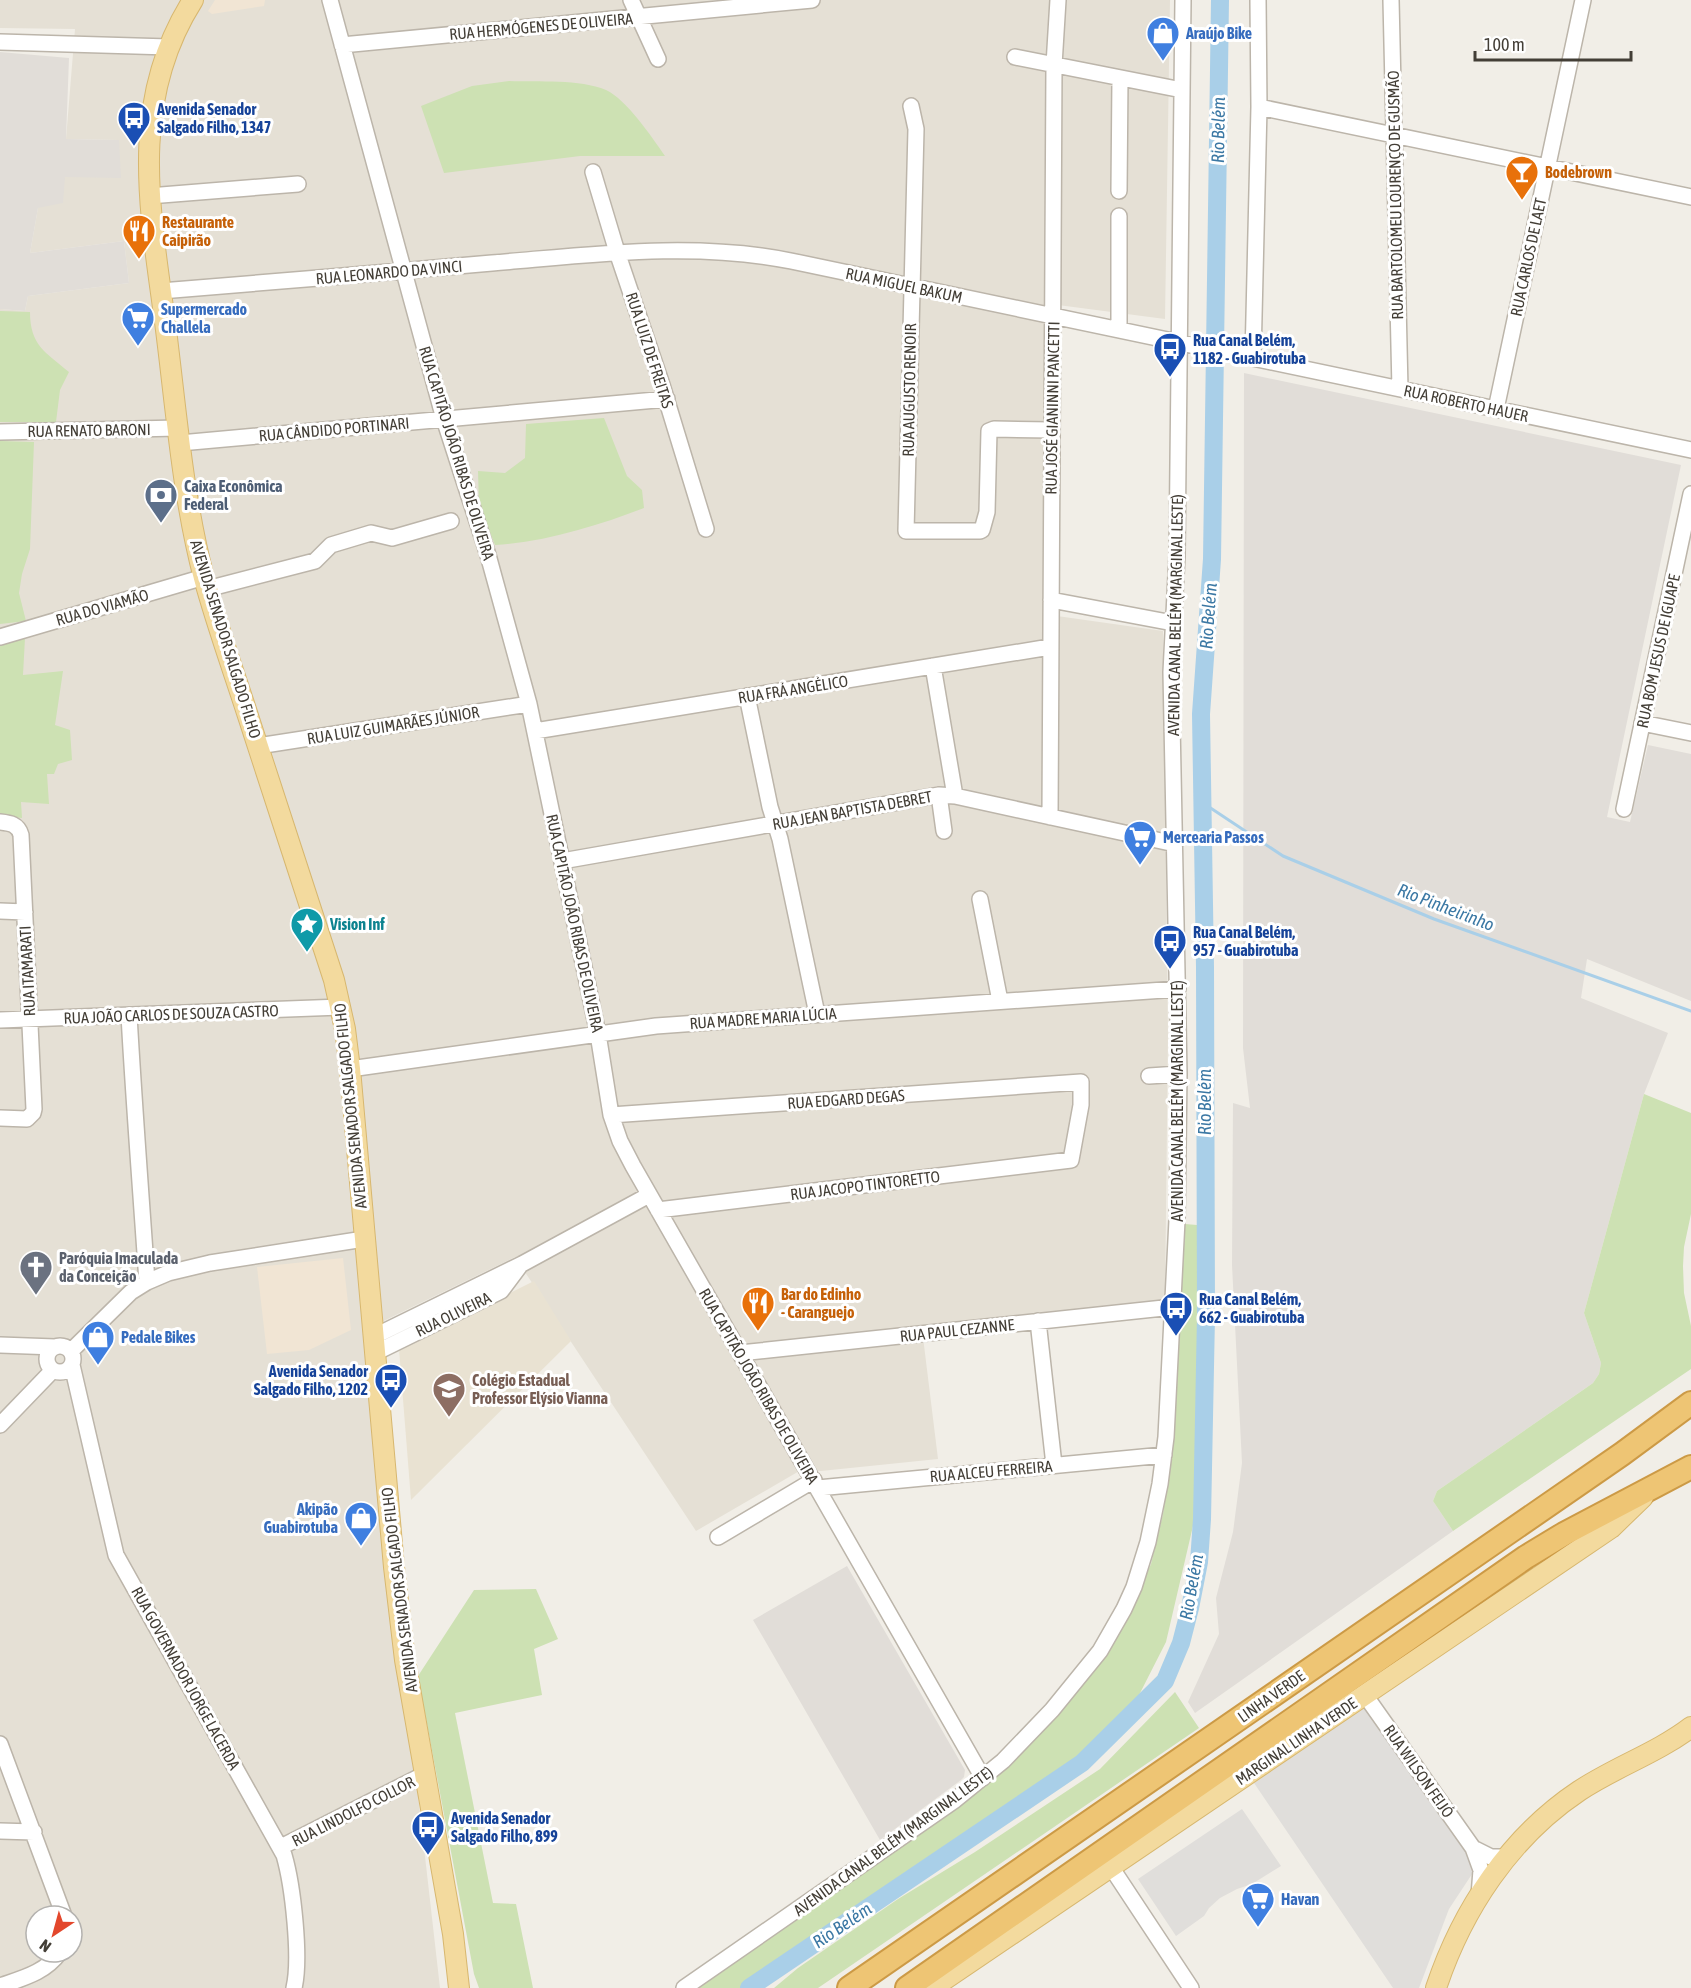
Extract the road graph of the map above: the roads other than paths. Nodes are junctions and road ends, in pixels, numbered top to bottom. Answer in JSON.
{"nodes":[{"id":1,"x":193,"y":0,"type":"edge"},
{"id":2,"x":330,"y":0,"type":"edge"},
{"id":3,"x":631,"y":0,"type":"edge"},
{"id":4,"x":812,"y":0,"type":"edge"},
{"id":5,"x":1058,"y":0,"type":"edge"},
{"id":6,"x":1183,"y":0,"type":"edge"},
{"id":7,"x":1258,"y":0,"type":"edge"},
{"id":8,"x":1391,"y":0,"type":"edge"},
{"id":9,"x":1583,"y":0,"type":"edge"},
{"id":10,"x":764,"y":2,"type":"edge"},
{"id":11,"x":638,"y":16,"type":"junction"},
{"id":12,"x":0,"y":42,"type":"edge"},
{"id":13,"x":342,"y":45,"type":"junction"},
{"id":14,"x":170,"y":47,"type":"junction"},
{"id":15,"x":1015,"y":57,"type":"dead end"},
{"id":16,"x":658,"y":59,"type":"dead end"},
{"id":17,"x":1054,"y":65,"type":"junction"},
{"id":18,"x":1120,"y":78,"type":"junction"},
{"id":19,"x":1182,"y":90,"type":"junction"},
{"id":20,"x":911,"y":106,"type":"dead end"},
{"id":21,"x":1259,"y":106,"type":"junction"},
{"id":22,"x":1394,"y":135,"type":"junction"},
{"id":23,"x":1548,"y":167,"type":"junction"},
{"id":24,"x":593,"y":172,"type":"dead end"},
{"id":25,"x":298,"y":184,"type":"dead end"},
{"id":26,"x":1119,"y":191,"type":"dead end"},
{"id":27,"x":149,"y":196,"type":"junction"},
{"id":28,"x":1691,"y":197,"type":"edge"},
{"id":29,"x":1119,"y":216,"type":"dead end"},
{"id":30,"x":617,"y":252,"type":"junction"},
{"id":31,"x":404,"y":271,"type":"junction"},
{"id":32,"x":911,"y":286,"type":"junction"},
{"id":33,"x":161,"y":291,"type":"junction"},
{"id":34,"x":1053,"y":316,"type":"junction"},
{"id":35,"x":1119,"y":330,"type":"junction"},
{"id":36,"x":1184,"y":344,"type":"junction"},
{"id":37,"x":1248,"y":357,"type":"junction"},
{"id":38,"x":1400,"y":389,"type":"junction"},
{"id":39,"x":667,"y":399,"type":"junction"},
{"id":40,"x":1496,"y":409,"type":"junction"},
{"id":41,"x":444,"y":419,"type":"junction"},
{"id":42,"x":1052,"y":430,"type":"junction"},
{"id":43,"x":0,"y":432,"type":"edge"},
{"id":44,"x":179,"y":436,"type":"junction"},
{"id":45,"x":1691,"y":450,"type":"edge"},
{"id":46,"x":1691,"y":494,"type":"edge"},
{"id":47,"x":451,"y":521,"type":"dead end"},
{"id":48,"x":706,"y":528,"type":"dead end"},
{"id":49,"x":206,"y":583,"type":"junction"},
{"id":50,"x":1051,"y":600,"type":"junction"},
{"id":51,"x":1173,"y":623,"type":"junction"},
{"id":52,"x":0,"y":637,"type":"edge"},
{"id":53,"x":1050,"y":647,"type":"junction"},
{"id":54,"x":933,"y":666,"type":"junction"},
{"id":55,"x":747,"y":696,"type":"junction"},
{"id":56,"x":529,"y":704,"type":"junction"},
{"id":57,"x":1642,"y":723,"type":"junction"},
{"id":58,"x":535,"y":731,"type":"junction"},
{"id":59,"x":1691,"y":733,"type":"edge"},
{"id":60,"x":258,"y":746,"type":"junction"},
{"id":61,"x":939,"y":795,"type":"junction"},
{"id":62,"x":955,"y":796,"type":"junction"},
{"id":63,"x":1624,"y":809,"type":"dead end"},
{"id":64,"x":1050,"y":817,"type":"junction"},
{"id":65,"x":0,"y":822,"type":"edge"},
{"id":66,"x":776,"y":823,"type":"junction"},
{"id":67,"x":944,"y":831,"type":"dead end"},
{"id":68,"x":1175,"y":844,"type":"junction"},
{"id":69,"x":562,"y":861,"type":"junction"},
{"id":70,"x":980,"y":899,"type":"dead end"},
{"id":71,"x":0,"y":911,"type":"edge"},
{"id":72,"x":24,"y":912,"type":"junction"},
{"id":73,"x":1178,"y":989,"type":"junction"},
{"id":74,"x":1000,"y":1001,"type":"junction"},
{"id":75,"x":341,"y":1007,"type":"junction"},
{"id":76,"x":817,"y":1014,"type":"junction"},
{"id":77,"x":129,"y":1015,"type":"junction"},
{"id":78,"x":30,"y":1019,"type":"junction"},
{"id":79,"x":0,"y":1020,"type":"edge"},
{"id":80,"x":598,"y":1034,"type":"junction"},
{"id":81,"x":350,"y":1069,"type":"junction"},
{"id":82,"x":1179,"y":1074,"type":"junction"},
{"id":83,"x":1149,"y":1076,"type":"dead end"},
{"id":84,"x":611,"y":1115,"type":"junction"},
{"id":85,"x":0,"y":1118,"type":"edge"},
{"id":86,"x":1071,"y":1160,"type":"joint"},
{"id":87,"x":649,"y":1195,"type":"junction"},
{"id":88,"x":658,"y":1210,"type":"junction"},
{"id":89,"x":364,"y":1239,"type":"junction"},
{"id":90,"x":147,"y":1282,"type":"junction"},
{"id":91,"x":1173,"y":1307,"type":"junction"},
{"id":92,"x":1038,"y":1321,"type":"junction"},
{"id":93,"x":0,"y":1344,"type":"edge"},
{"id":94,"x":374,"y":1345,"type":"junction"},
{"id":95,"x":55,"y":1347,"type":"junction"},
{"id":96,"x":740,"y":1353,"type":"junction"},
{"id":97,"x":71,"y":1358,"type":"junction"},
{"id":98,"x":53,"y":1370,"type":"junction"},
{"id":99,"x":1691,"y":1403,"type":"edge"},
{"id":100,"x":0,"y":1425,"type":"edge"},
{"id":101,"x":1164,"y":1455,"type":"junction"},
{"id":102,"x":1054,"y":1465,"type":"junction"},
{"id":103,"x":1691,"y":1467,"type":"edge"},
{"id":104,"x":816,"y":1484,"type":"junction"},
{"id":105,"x":1654,"y":1486,"type":"junction"},
{"id":106,"x":718,"y":1537,"type":"dead end"},
{"id":107,"x":1365,"y":1695,"type":"junction"},
{"id":108,"x":1691,"y":1727,"type":"edge"},
{"id":109,"x":0,"y":1744,"type":"edge"},
{"id":110,"x":424,"y":1774,"type":"junction"},
{"id":111,"x":983,"y":1779,"type":"junction"},
{"id":112,"x":0,"y":1831,"type":"edge"},
{"id":113,"x":33,"y":1832,"type":"junction"},
{"id":114,"x":281,"y":1847,"type":"junction"},
{"id":115,"x":1473,"y":1848,"type":"junction"},
{"id":116,"x":1507,"y":1857,"type":"junction"},
{"id":117,"x":1112,"y":1867,"type":"junction"},
{"id":118,"x":1479,"y":1896,"type":"junction"},
{"id":119,"x":60,"y":1904,"type":"edge"},
{"id":120,"x":50,"y":1964,"type":"edge"},
{"id":121,"x":0,"y":1986,"type":"edge"},
{"id":122,"x":294,"y":1988,"type":"edge"},
{"id":123,"x":459,"y":1988,"type":"edge"},
{"id":124,"x":684,"y":1988,"type":"edge"},
{"id":125,"x":849,"y":1988,"type":"edge"},
{"id":126,"x":907,"y":1988,"type":"edge"},
{"id":127,"x":932,"y":1988,"type":"edge"},
{"id":128,"x":1191,"y":1988,"type":"edge"},
{"id":129,"x":1436,"y":1988,"type":"edge"}],
"edges":[{"from":1,"to":14,"type":"main road","name":"AVENIDA SENADOR SALGADO FILHO"},
{"from":2,"to":13,"type":"street","name":"RUA CAPITÃO JOÃO RIBAS DE OLIVEIRA"},
{"from":3,"to":11,"type":"street"},
{"from":4,"to":10,"type":"street","name":"RUA HERMÓGENES DE OLIVEIRA"},
{"from":5,"to":17,"type":"street","name":"RUA JOSÉ GIANINNI PANCETTI"},
{"from":6,"to":19,"type":"street","name":"AVENIDA CANAL BELÉM (MARGINAL LESTE)"},
{"from":7,"to":21,"type":"street"},
{"from":8,"to":22,"type":"street","name":"RUA BARTOLOMEU LOURENÇO DE GUSMÃO"},
{"from":9,"to":23,"type":"street","name":"RUA CARLOS DE LAET"},
{"from":10,"to":11,"type":"street","name":"RUA HERMÓGENES DE OLIVEIRA"},
{"from":11,"to":13,"type":"street","name":"RUA HERMÓGENES DE OLIVEIRA"},
{"from":11,"to":16,"type":"street"},
{"from":12,"to":14,"type":"street"},
{"from":13,"to":31,"type":"street","name":"RUA CAPITÃO JOÃO RIBAS DE OLIVEIRA"},
{"from":14,"to":27,"type":"main road","name":"AVENIDA SENADOR SALGADO FILHO"},
{"from":15,"to":17,"type":"street"},
{"from":17,"to":18,"type":"street"},
{"from":17,"to":34,"type":"street","name":"RUA JOSÉ GIANINNI PANCETTI"},
{"from":18,"to":19,"type":"street"},
{"from":18,"to":26,"type":"street"},
{"from":19,"to":36,"type":"street","name":"AVENIDA CANAL BELÉM (MARGINAL LESTE)"},
{"from":20,"to":32,"type":"street","name":"RUA AUGUSTO RENOIR"},
{"from":21,"to":22,"type":"street"},
{"from":21,"to":37,"type":"street"},
{"from":22,"to":23,"type":"street"},
{"from":22,"to":38,"type":"street","name":"RUA BARTOLOMEU LOURENÇO DE GUSMÃO"},
{"from":23,"to":28,"type":"street"},
{"from":23,"to":40,"type":"street","name":"RUA CARLOS DE LAET"},
{"from":24,"to":30,"type":"street","name":"RUA LUIZ DE FREITAS"},
{"from":25,"to":27,"type":"street"},
{"from":27,"to":33,"type":"main road","name":"AVENIDA SENADOR SALGADO FILHO"},
{"from":29,"to":35,"type":"street"},
{"from":30,"to":31,"type":"street","name":"RUA LEONARDO DA VINCI"},
{"from":30,"to":32,"type":"street","name":"RUA MIGUEL BAKUM"},
{"from":30,"to":39,"type":"street","name":"RUA LUIZ DE FREITAS"},
{"from":31,"to":33,"type":"street","name":"RUA LEONARDO DA VINCI"},
{"from":31,"to":41,"type":"street","name":"RUA CAPITÃO JOÃO RIBAS DE OLIVEIRA"},
{"from":32,"to":34,"type":"street","name":"RUA MIGUEL BAKUM"},
{"from":32,"to":42,"type":"street","name":"RUA AUGUSTO RENOIR"},
{"from":33,"to":44,"type":"main road","name":"AVENIDA SENADOR SALGADO FILHO"},
{"from":34,"to":35,"type":"street","name":"RUA MIGUEL BAKUM"},
{"from":34,"to":42,"type":"street","name":"RUA JOSÉ GIANINNI PANCETTI"},
{"from":35,"to":36,"type":"street","name":"RUA MIGUEL BAKUM"},
{"from":36,"to":37,"type":"street","name":"RUA ROBERTO HAUER"},
{"from":36,"to":51,"type":"street","name":"AVENIDA CANAL BELÉM (MARGINAL LESTE)"},
{"from":37,"to":38,"type":"street","name":"RUA ROBERTO HAUER"},
{"from":38,"to":40,"type":"street","name":"RUA ROBERTO HAUER"},
{"from":39,"to":41,"type":"street","name":"RUA CÂNDIDO PORTINARI"},
{"from":39,"to":48,"type":"street","name":"RUA LUIZ DE FREITAS"},
{"from":40,"to":45,"type":"street","name":"RUA ROBERTO HAUER"},
{"from":41,"to":44,"type":"street","name":"RUA CÂNDIDO PORTINARI"},
{"from":41,"to":56,"type":"street","name":"RUA CAPITÃO JOÃO RIBAS DE OLIVEIRA"},
{"from":42,"to":50,"type":"street","name":"RUA JOSÉ GIANINNI PANCETTI"},
{"from":43,"to":44,"type":"street","name":"RUA RENATO BARONI"},
{"from":44,"to":49,"type":"main road","name":"AVENIDA SENADOR SALGADO FILHO"},
{"from":46,"to":57,"type":"street","name":"RUA BOM JESUS DE IGUAPE"},
{"from":47,"to":49,"type":"street","name":"RUA DO VIAMÃO"},
{"from":49,"to":52,"type":"street","name":"RUA DO VIAMÃO"},
{"from":49,"to":60,"type":"main road","name":"AVENIDA SENADOR SALGADO FILHO"},
{"from":50,"to":51,"type":"street"},
{"from":50,"to":53,"type":"street","name":"RUA JOSÉ GIANINNI PANCETTI"},
{"from":51,"to":68,"type":"street","name":"AVENIDA CANAL BELÉM (MARGINAL LESTE)"},
{"from":53,"to":54,"type":"street","name":"RUA FRÁ ANGÉLICO"},
{"from":53,"to":64,"type":"street","name":"RUA JOSÉ GIANINNI PANCETTI"},
{"from":54,"to":55,"type":"street","name":"RUA FRÁ ANGÉLICO"},
{"from":54,"to":62,"type":"street"},
{"from":55,"to":58,"type":"street","name":"RUA FRÁ ANGÉLICO"},
{"from":55,"to":66,"type":"street"},
{"from":56,"to":58,"type":"street","name":"RUA CAPITÃO JOÃO RIBAS DE OLIVEIRA"},
{"from":56,"to":60,"type":"street","name":"RUA LUIZ GUIMARÃES JÚNIOR"},
{"from":57,"to":59,"type":"street"},
{"from":57,"to":63,"type":"street","name":"RUA BOM JESUS DE IGUAPE"},
{"from":58,"to":69,"type":"street","name":"RUA CAPITÃO JOÃO RIBAS DE OLIVEIRA"},
{"from":60,"to":75,"type":"main road","name":"AVENIDA SENADOR SALGADO FILHO"},
{"from":61,"to":62,"type":"street","name":"RUA JEAN BAPTISTA DEBRET"},
{"from":61,"to":66,"type":"street","name":"RUA JEAN BAPTISTA DEBRET"},
{"from":61,"to":67,"type":"street"},
{"from":62,"to":64,"type":"street","name":"RUA JEAN BAPTISTA DEBRET"},
{"from":64,"to":68,"type":"street","name":"RUA JEAN BAPTISTA DEBRET"},
{"from":65,"to":72,"type":"street","name":"RUA ITAMARATI"},
{"from":66,"to":69,"type":"street","name":"RUA JEAN BAPTISTA DEBRET"},
{"from":66,"to":76,"type":"street"},
{"from":68,"to":73,"type":"street","name":"AVENIDA CANAL BELÉM (MARGINAL LESTE)"},
{"from":69,"to":80,"type":"street","name":"RUA CAPITÃO JOÃO RIBAS DE OLIVEIRA"},
{"from":70,"to":74,"type":"street"},
{"from":71,"to":72,"type":"street"},
{"from":72,"to":78,"type":"street","name":"RUA ITAMARATI"},
{"from":73,"to":74,"type":"street","name":"RUA MADRE MARIA LÚCIA"},
{"from":73,"to":82,"type":"street","name":"AVENIDA CANAL BELÉM (MARGINAL LESTE)"},
{"from":74,"to":76,"type":"street","name":"RUA MADRE MARIA LÚCIA"},
{"from":75,"to":77,"type":"street","name":"RUA JOÃO CARLOS DE SOUZA CASTRO"},
{"from":75,"to":81,"type":"main road","name":"AVENIDA SENADOR SALGADO FILHO"},
{"from":76,"to":80,"type":"street","name":"RUA MADRE MARIA LÚCIA"},
{"from":77,"to":78,"type":"street","name":"RUA JOÃO CARLOS DE SOUZA CASTRO"},
{"from":77,"to":90,"type":"street"},
{"from":78,"to":79,"type":"street","name":"RUA JOÃO CARLOS DE SOUZA CASTRO"},
{"from":78,"to":85,"type":"street","name":"RUA ITAMARATI"},
{"from":80,"to":81,"type":"street","name":"RUA MADRE MARIA LÚCIA"},
{"from":80,"to":84,"type":"street","name":"RUA CAPITÃO JOÃO RIBAS DE OLIVEIRA"},
{"from":81,"to":89,"type":"main road","name":"AVENIDA SENADOR SALGADO FILHO"},
{"from":82,"to":83,"type":"street"},
{"from":82,"to":91,"type":"street","name":"AVENIDA CANAL BELÉM (MARGINAL LESTE)"},
{"from":84,"to":86,"type":"street","name":"RUA EDGARD DEGAS"},
{"from":84,"to":87,"type":"street","name":"RUA CAPITÃO JOÃO RIBAS DE OLIVEIRA"},
{"from":86,"to":88,"type":"street","name":"RUA JACOPO TINTORETTO"},
{"from":87,"to":88,"type":"street","name":"RUA CAPITÃO JOÃO RIBAS DE OLIVEIRA"},
{"from":87,"to":94,"type":"street","name":"RUA OLIVEIRA"},
{"from":88,"to":96,"type":"street","name":"RUA CAPITÃO JOÃO RIBAS DE OLIVEIRA"},
{"from":89,"to":90,"type":"street"},
{"from":89,"to":94,"type":"main road","name":"AVENIDA SENADOR SALGADO FILHO"},
{"from":90,"to":97,"type":"street"},
{"from":91,"to":92,"type":"street","name":"RUA PAUL CEZANNE"},
{"from":91,"to":101,"type":"street","name":"AVENIDA CANAL BELÉM (MARGINAL LESTE)"},
{"from":92,"to":96,"type":"street","name":"RUA PAUL CEZANNE"},
{"from":92,"to":102,"type":"street"},
{"from":93,"to":95,"type":"street"},
{"from":94,"to":110,"type":"main road","name":"AVENIDA SENADOR SALGADO FILHO"},
{"from":95,"to":97,"type":"street"},
{"from":95,"to":98,"type":"street"},
{"from":96,"to":104,"type":"street","name":"RUA CAPITÃO JOÃO RIBAS DE OLIVEIRA"},
{"from":97,"to":98,"type":"street"},
{"from":97,"to":114,"type":"street","name":"RUA GOVERNADOR JORGE LACERDA"},
{"from":98,"to":100,"type":"street"},
{"from":99,"to":125,"type":"highway","name":"LINHA VERDE"},
{"from":101,"to":102,"type":"street","name":"RUA ALCEU FERREIRA"},
{"from":101,"to":111,"type":"street","name":"AVENIDA CANAL BELÉM (MARGINAL LESTE)"},
{"from":102,"to":104,"type":"street","name":"RUA ALCEU FERREIRA"},
{"from":103,"to":105,"type":"highway","name":"LINHA VERDE"},
{"from":104,"to":106,"type":"street","name":"RUA ALCEU FERREIRA"},
{"from":104,"to":111,"type":"street","name":"RUA CAPITÃO JOÃO RIBAS DE OLIVEIRA"},
{"from":105,"to":107,"type":"main road","name":"MARGINAL LINHA VERDE"},
{"from":105,"to":126,"type":"highway","name":"LINHA VERDE"},
{"from":107,"to":115,"type":"street","name":"RUA WILSON FEIJÓ"},
{"from":107,"to":117,"type":"main road","name":"MARGINAL LINHA VERDE"},
{"from":108,"to":116,"type":"main road"},
{"from":109,"to":113,"type":"street"},
{"from":110,"to":114,"type":"street","name":"RUA LINDOLFO COLLOR"},
{"from":110,"to":123,"type":"main road","name":"AVENIDA SENADOR SALGADO FILHO"},
{"from":111,"to":124,"type":"street","name":"AVENIDA CANAL BELÉM (MARGINAL LESTE)"},
{"from":112,"to":113,"type":"street"},
{"from":113,"to":119,"type":"street"},
{"from":114,"to":122,"type":"street","name":"RUA GOVERNADOR JORGE LACERDA"},
{"from":115,"to":116,"type":"street"},
{"from":115,"to":118,"type":"street","name":"RUA WILSON FEIJÓ"},
{"from":116,"to":118,"type":"main road"},
{"from":117,"to":127,"type":"main road","name":"MARGINAL LINHA VERDE"},
{"from":117,"to":128,"type":"street"},
{"from":118,"to":129,"type":"main road"},
{"from":120,"to":121,"type":"street"}]}
